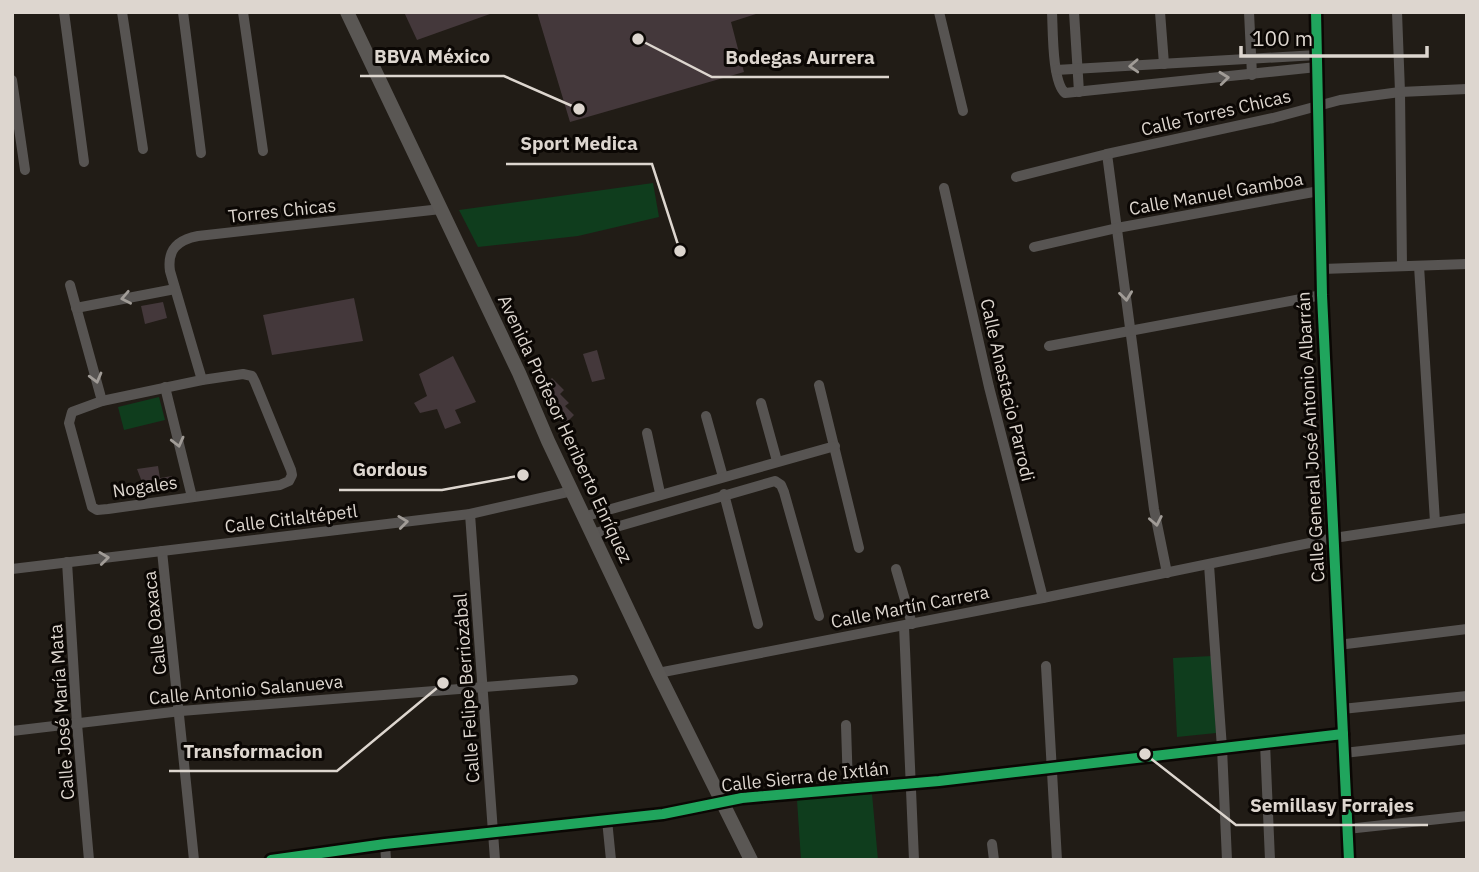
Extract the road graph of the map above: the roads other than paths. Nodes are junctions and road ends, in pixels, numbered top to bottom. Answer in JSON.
{"nodes":[{"id":1,"x":64,"y":12,"type":"edge"},
{"id":2,"x":122,"y":12,"type":"edge"},
{"id":3,"x":183,"y":12,"type":"edge"},
{"id":4,"x":243,"y":12,"type":"edge"},
{"id":5,"x":347,"y":12,"type":"edge"},
{"id":6,"x":939,"y":12,"type":"edge"},
{"id":7,"x":1052,"y":12,"type":"edge"},
{"id":8,"x":1074,"y":12,"type":"edge"},
{"id":9,"x":1160,"y":12,"type":"edge"},
{"id":10,"x":1248,"y":12,"type":"edge"},
{"id":11,"x":1316,"y":12,"type":"edge"},
{"id":12,"x":1397,"y":12,"type":"edge"},
{"id":13,"x":1251,"y":58,"type":"junction"},
{"id":14,"x":1317,"y":61,"type":"junction"},
{"id":15,"x":1164,"y":64,"type":"junction"},
{"id":16,"x":1077,"y":69,"type":"junction"},
{"id":17,"x":1056,"y":70,"type":"junction"},
{"id":18,"x":1252,"y":75,"type":"junction"},
{"id":19,"x":12,"y":80,"type":"edge"},
{"id":20,"x":1467,"y":89,"type":"edge"},
{"id":21,"x":1079,"y":92,"type":"junction"},
{"id":22,"x":1400,"y":92,"type":"junction"},
{"id":23,"x":1318,"y":104,"type":"junction"},
{"id":24,"x":963,"y":111,"type":"dead end"},
{"id":25,"x":143,"y":149,"type":"dead end"},
{"id":26,"x":263,"y":150,"type":"dead end"},
{"id":27,"x":201,"y":153,"type":"dead end"},
{"id":28,"x":1107,"y":154,"type":"junction"},
{"id":29,"x":83,"y":162,"type":"dead end"},
{"id":30,"x":25,"y":170,"type":"dead end"},
{"id":31,"x":1016,"y":177,"type":"dead end"},
{"id":32,"x":944,"y":188,"type":"dead end"},
{"id":33,"x":1320,"y":191,"type":"junction"},
{"id":34,"x":440,"y":209,"type":"junction"},
{"id":35,"x":1117,"y":228,"type":"junction"},
{"id":36,"x":1034,"y":247,"type":"dead end"},
{"id":37,"x":1467,"y":264,"type":"edge"},
{"id":38,"x":1402,"y":266,"type":"junction"},
{"id":39,"x":1419,"y":266,"type":"junction"},
{"id":40,"x":1322,"y":269,"type":"junction"},
{"id":41,"x":70,"y":285,"type":"dead end"},
{"id":42,"x":175,"y":289,"type":"junction"},
{"id":43,"x":1322,"y":295,"type":"junction"},
{"id":44,"x":76,"y":308,"type":"junction"},
{"id":45,"x":1130,"y":333,"type":"junction"},
{"id":46,"x":1049,"y":346,"type":"dead end"},
{"id":47,"x":202,"y":380,"type":"junction"},
{"id":48,"x":819,"y":385,"type":"dead end"},
{"id":49,"x":165,"y":387,"type":"junction"},
{"id":50,"x":102,"y":401,"type":"junction"},
{"id":51,"x":761,"y":403,"type":"dead end"},
{"id":52,"x":706,"y":416,"type":"dead end"},
{"id":53,"x":647,"y":433,"type":"dead end"},
{"id":54,"x":835,"y":446,"type":"junction"},
{"id":55,"x":776,"y":461,"type":"junction"},
{"id":56,"x":723,"y":477,"type":"junction"},
{"id":57,"x":572,"y":491,"type":"junction"},
{"id":58,"x":660,"y":493,"type":"junction"},
{"id":59,"x":724,"y":494,"type":"junction"},
{"id":60,"x":192,"y":497,"type":"junction"},
{"id":61,"x":470,"y":514,"type":"junction"},
{"id":62,"x":583,"y":517,"type":"junction"},
{"id":63,"x":1467,"y":518,"type":"edge"},
{"id":64,"x":1435,"y":522,"type":"junction"},
{"id":65,"x":592,"y":534,"type":"junction"},
{"id":66,"x":1334,"y":538,"type":"junction"},
{"id":67,"x":859,"y":548,"type":"dead end"},
{"id":68,"x":162,"y":551,"type":"junction"},
{"id":69,"x":67,"y":562,"type":"junction"},
{"id":70,"x":1209,"y":565,"type":"junction"},
{"id":71,"x":12,"y":569,"type":"edge"},
{"id":72,"x":896,"y":569,"type":"dead end"},
{"id":73,"x":1167,"y":573,"type":"junction"},
{"id":74,"x":1043,"y":598,"type":"junction"},
{"id":75,"x":819,"y":616,"type":"dead end"},
{"id":76,"x":758,"y":624,"type":"dead end"},
{"id":77,"x":908,"y":625,"type":"junction"},
{"id":78,"x":1467,"y":629,"type":"edge"},
{"id":79,"x":1338,"y":645,"type":"junction"},
{"id":80,"x":1046,"y":666,"type":"dead end"},
{"id":81,"x":658,"y":673,"type":"junction"},
{"id":82,"x":573,"y":680,"type":"dead end"},
{"id":83,"x":483,"y":687,"type":"junction"},
{"id":84,"x":1467,"y":696,"type":"edge"},
{"id":85,"x":1342,"y":709,"type":"junction"},
{"id":86,"x":181,"y":711,"type":"junction"},
{"id":87,"x":77,"y":724,"type":"junction"},
{"id":88,"x":846,"y":725,"type":"dead end"},
{"id":89,"x":12,"y":731,"type":"edge"},
{"id":90,"x":1343,"y":734,"type":"junction"},
{"id":91,"x":1467,"y":739,"type":"edge"},
{"id":92,"x":1265,"y":743,"type":"junction"},
{"id":93,"x":1222,"y":748,"type":"junction"},
{"id":94,"x":1344,"y":753,"type":"junction"},
{"id":95,"x":1052,"y":768,"type":"junction"},
{"id":96,"x":910,"y":783,"type":"junction"},
{"id":97,"x":848,"y":788,"type":"junction"},
{"id":98,"x":722,"y":802,"type":"junction"},
{"id":99,"x":1467,"y":816,"type":"edge"},
{"id":100,"x":607,"y":820,"type":"junction"},
{"id":101,"x":1347,"y":830,"type":"junction"},
{"id":102,"x":493,"y":832,"type":"junction"},
{"id":103,"x":385,"y":844,"type":"junction"},
{"id":104,"x":992,"y":844,"type":"dead end"},
{"id":105,"x":289,"y":858,"type":"edge"},
{"id":106,"x":89,"y":860,"type":"edge"},
{"id":107,"x":194,"y":860,"type":"edge"},
{"id":108,"x":271,"y":860,"type":"edge"},
{"id":109,"x":386,"y":860,"type":"edge"},
{"id":110,"x":495,"y":860,"type":"edge"},
{"id":111,"x":611,"y":860,"type":"edge"},
{"id":112,"x":751,"y":860,"type":"edge"},
{"id":113,"x":914,"y":860,"type":"edge"},
{"id":114,"x":993,"y":860,"type":"edge"},
{"id":115,"x":1057,"y":860,"type":"edge"},
{"id":116,"x":1227,"y":860,"type":"edge"},
{"id":117,"x":1270,"y":860,"type":"edge"},
{"id":118,"x":1349,"y":860,"type":"edge"}],
"edges":[{"from":1,"to":29,"type":"street"},
{"from":2,"to":25,"type":"street"},
{"from":3,"to":27,"type":"street"},
{"from":4,"to":26,"type":"street"},
{"from":5,"to":34,"type":"main road","name":"Avenida Profesor Heriberto Enríquez"},
{"from":6,"to":24,"type":"street"},
{"from":7,"to":17,"type":"street"},
{"from":8,"to":16,"type":"street"},
{"from":9,"to":15,"type":"street"},
{"from":10,"to":13,"type":"street"},
{"from":11,"to":14,"type":"street","name":"Calle General José Antonio Albarrán"},
{"from":12,"to":22,"type":"street"},
{"from":13,"to":14,"type":"street"},
{"from":13,"to":15,"type":"street"},
{"from":13,"to":18,"type":"street"},
{"from":14,"to":18,"type":"street"},
{"from":14,"to":23,"type":"street","name":"Calle General José Antonio Albarrán"},
{"from":15,"to":16,"type":"street","one_way":true},
{"from":16,"to":17,"type":"street"},
{"from":16,"to":21,"type":"street"},
{"from":17,"to":21,"type":"street"},
{"from":21,"to":18,"type":"street","one_way":true},
{"from":19,"to":30,"type":"street"},
{"from":20,"to":22,"type":"street","name":"Calle Torres Chicas"},
{"from":22,"to":23,"type":"street","name":"Calle Torres Chicas"},
{"from":22,"to":38,"type":"street"},
{"from":23,"to":28,"type":"street","name":"Calle Torres Chicas"},
{"from":23,"to":33,"type":"street","name":"Calle General José Antonio Albarrán"},
{"from":28,"to":31,"type":"street","name":"Calle Torres Chicas"},
{"from":28,"to":35,"type":"street"},
{"from":32,"to":74,"type":"street","name":"Calle Anastacio Parrodi"},
{"from":33,"to":35,"type":"street","name":"Calle Manuel Gamboa"},
{"from":33,"to":40,"type":"street","name":"Calle General José Antonio Albarrán"},
{"from":34,"to":42,"type":"street","name":"Torres Chicas"},
{"from":34,"to":57,"type":"main road","name":"Avenida Profesor Heriberto Enríquez"},
{"from":35,"to":36,"type":"street","name":"Calle Manuel Gamboa"},
{"from":35,"to":45,"type":"street","one_way":true},
{"from":37,"to":39,"type":"street"},
{"from":38,"to":39,"type":"street"},
{"from":38,"to":40,"type":"street"},
{"from":39,"to":64,"type":"street"},
{"from":40,"to":43,"type":"street","name":"Calle General José Antonio Albarrán"},
{"from":41,"to":44,"type":"street"},
{"from":42,"to":44,"type":"street","one_way":true},
{"from":42,"to":47,"type":"street"},
{"from":43,"to":45,"type":"street"},
{"from":43,"to":66,"type":"street","name":"Calle General José Antonio Albarrán"},
{"from":44,"to":50,"type":"street","one_way":true},
{"from":45,"to":46,"type":"street"},
{"from":45,"to":73,"type":"street","one_way":true},
{"from":47,"to":49,"type":"street"},
{"from":47,"to":60,"type":"street","name":"Nogales"},
{"from":48,"to":54,"type":"street"},
{"from":49,"to":50,"type":"street"},
{"from":49,"to":60,"type":"street","one_way":true},
{"from":50,"to":60,"type":"street","name":"Nogales"},
{"from":51,"to":55,"type":"street"},
{"from":52,"to":56,"type":"street"},
{"from":53,"to":58,"type":"street"},
{"from":54,"to":55,"type":"street"},
{"from":54,"to":67,"type":"street"},
{"from":55,"to":56,"type":"street"},
{"from":56,"to":58,"type":"street"},
{"from":57,"to":61,"type":"street","name":"Calle Citlaltépetl"},
{"from":57,"to":62,"type":"main road","name":"Avenida Profesor Heriberto Enríquez"},
{"from":58,"to":62,"type":"street"},
{"from":59,"to":65,"type":"street"},
{"from":59,"to":75,"type":"street"},
{"from":59,"to":76,"type":"street"},
{"from":68,"to":61,"type":"street","name":"Calle Citlaltépetl","one_way":true},
{"from":61,"to":83,"type":"street","name":"Calle Felipe Berriozábal"},
{"from":62,"to":65,"type":"main road","name":"Avenida Profesor Heriberto Enríquez"},
{"from":63,"to":64,"type":"street","name":"Calle Martín Carrera"},
{"from":64,"to":66,"type":"street","name":"Calle Martín Carrera"},
{"from":65,"to":81,"type":"main road","name":"Avenida Profesor Heriberto Enríquez"},
{"from":66,"to":70,"type":"street","name":"Calle Martín Carrera"},
{"from":66,"to":79,"type":"street","name":"Calle General José Antonio Albarrán"},
{"from":69,"to":68,"type":"street","name":"Calle Citlaltépetl","one_way":true},
{"from":68,"to":86,"type":"street","name":"Calle Oaxaca"},
{"from":69,"to":71,"type":"street","name":"Calle Citlaltépetl"},
{"from":69,"to":87,"type":"street","name":"Calle José María Mata"},
{"from":70,"to":73,"type":"street","name":"Calle Martín Carrera"},
{"from":70,"to":93,"type":"street"},
{"from":72,"to":77,"type":"street"},
{"from":73,"to":74,"type":"street","name":"Calle Martín Carrera"},
{"from":74,"to":77,"type":"street","name":"Calle Martín Carrera"},
{"from":77,"to":81,"type":"street","name":"Calle Martín Carrera"},
{"from":77,"to":96,"type":"street"},
{"from":78,"to":79,"type":"street"},
{"from":79,"to":85,"type":"street","name":"Calle General José Antonio Albarrán"},
{"from":80,"to":95,"type":"street"},
{"from":81,"to":98,"type":"main road","name":"Avenida Profesor Heriberto Enríquez"},
{"from":82,"to":83,"type":"street","name":"Calle Antonio Salanueva"},
{"from":83,"to":86,"type":"street","name":"Calle Antonio Salanueva"},
{"from":83,"to":102,"type":"street","name":"Calle Felipe Berriozábal"},
{"from":84,"to":85,"type":"street"},
{"from":85,"to":90,"type":"street","name":"Calle General José Antonio Albarrán"},
{"from":86,"to":87,"type":"street","name":"Calle Antonio Salanueva"},
{"from":86,"to":107,"type":"street","name":"Calle Oaxaca"},
{"from":87,"to":89,"type":"street","name":"Calle Antonio Salanueva"},
{"from":87,"to":106,"type":"street","name":"Calle José María Mata"},
{"from":88,"to":97,"type":"street"},
{"from":90,"to":92,"type":"street","name":"Calle Sierra de Ixtlán"},
{"from":90,"to":94,"type":"street","name":"Calle General José Antonio Albarrán"},
{"from":91,"to":94,"type":"street"},
{"from":92,"to":93,"type":"street","name":"Calle Sierra de Ixtlán"},
{"from":92,"to":117,"type":"street"},
{"from":93,"to":95,"type":"street","name":"Calle Sierra de Ixtlán"},
{"from":93,"to":116,"type":"street"},
{"from":94,"to":101,"type":"street","name":"Calle General José Antonio Albarrán"},
{"from":95,"to":96,"type":"street","name":"Calle Sierra de Ixtlán"},
{"from":95,"to":115,"type":"street"},
{"from":96,"to":97,"type":"street","name":"Calle Sierra de Ixtlán"},
{"from":96,"to":113,"type":"street"},
{"from":97,"to":98,"type":"street","name":"Calle Sierra de Ixtlán"},
{"from":98,"to":100,"type":"street","name":"Calle Sierra de Ixtlán"},
{"from":98,"to":112,"type":"main road","name":"Avenida Profesor Heriberto Enríquez"},
{"from":99,"to":101,"type":"street"},
{"from":100,"to":102,"type":"street","name":"Calle Sierra de Ixtlán"},
{"from":100,"to":111,"type":"street"},
{"from":101,"to":118,"type":"street","name":"Calle General José Antonio Albarrán"},
{"from":102,"to":103,"type":"street","name":"Calle Sierra de Ixtlán"},
{"from":102,"to":110,"type":"street","name":"Calle Felipe Berriozábal"},
{"from":103,"to":105,"type":"street","name":"Calle Sierra de Ixtlán"},
{"from":103,"to":109,"type":"street"},
{"from":104,"to":114,"type":"street"},
{"from":105,"to":108,"type":"street","name":"Calle Sierra de Ixtlán"}]}
